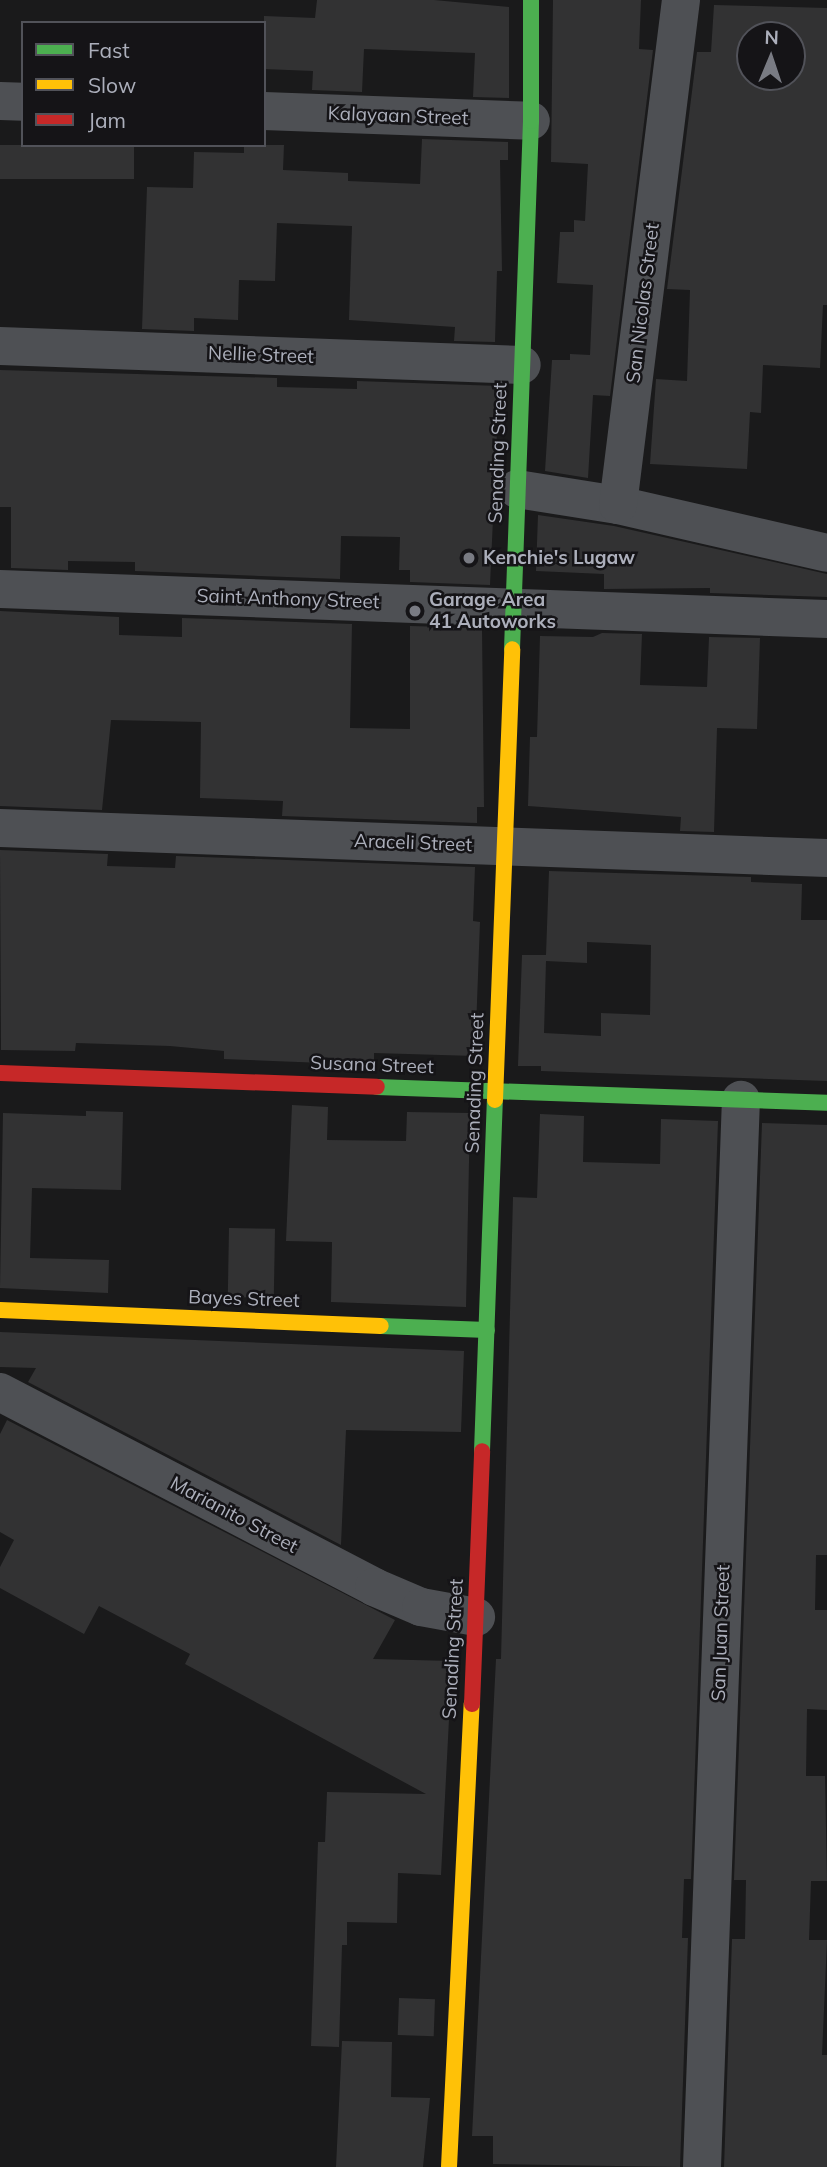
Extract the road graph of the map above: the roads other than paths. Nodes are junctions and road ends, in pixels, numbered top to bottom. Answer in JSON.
{"nodes":[{"id":1,"x":531,"y":0,"type":"edge"},
{"id":2,"x":681,"y":0,"type":"edge"},
{"id":3,"x":0,"y":102,"type":"edge"},
{"id":4,"x":21,"y":102,"type":"edge"},
{"id":5,"x":266,"y":111,"type":"edge"},
{"id":6,"x":531,"y":121,"type":"junction"},
{"id":7,"x":0,"y":346,"type":"edge"},
{"id":8,"x":522,"y":365,"type":"junction"},
{"id":9,"x":517,"y":489,"type":"junction"},
{"id":10,"x":618,"y":505,"type":"junction"},
{"id":11,"x":827,"y":553,"type":"edge"},
{"id":12,"x":0,"y":589,"type":"edge"},
{"id":13,"x":513,"y":607,"type":"junction"},
{"id":14,"x":827,"y":619,"type":"edge"},
{"id":15,"x":0,"y":828,"type":"edge"},
{"id":16,"x":504,"y":846,"type":"junction"},
{"id":17,"x":827,"y":858,"type":"edge"},
{"id":18,"x":0,"y":1073,"type":"edge"},
{"id":19,"x":495,"y":1091,"type":"junction"},
{"id":20,"x":741,"y":1100,"type":"junction"},
{"id":21,"x":827,"y":1103,"type":"edge"},
{"id":22,"x":0,"y":1310,"type":"edge"},
{"id":23,"x":487,"y":1330,"type":"junction"},
{"id":24,"x":0,"y":1392,"type":"edge"},
{"id":25,"x":476,"y":1617,"type":"junction"},
{"id":26,"x":449,"y":2167,"type":"edge"},
{"id":27,"x":702,"y":2167,"type":"edge"}],
"edges":[{"from":1,"to":6,"type":"street","name":"Senading Street"},
{"from":2,"to":10,"type":"street","name":"San Nicolas Street"},
{"from":3,"to":4,"type":"street"},
{"from":5,"to":6,"type":"street","name":"Kalayaan Street"},
{"from":6,"to":8,"type":"street","name":"Senading Street"},
{"from":7,"to":8,"type":"street","name":"Nellie Street"},
{"from":8,"to":9,"type":"street","name":"Senading Street"},
{"from":9,"to":10,"type":"street"},
{"from":9,"to":13,"type":"street","name":"Senading Street"},
{"from":10,"to":11,"type":"street"},
{"from":12,"to":13,"type":"street","name":"Saint Anthony Street"},
{"from":13,"to":14,"type":"street","name":"Saint Anthony Street"},
{"from":13,"to":16,"type":"street","name":"Senading Street"},
{"from":15,"to":16,"type":"street","name":"Araceli Street"},
{"from":16,"to":17,"type":"street","name":"Araceli Street"},
{"from":16,"to":19,"type":"street","name":"Senading Street"},
{"from":18,"to":19,"type":"street","name":"Susana Street"},
{"from":19,"to":20,"type":"street","name":"Susana Street"},
{"from":19,"to":23,"type":"street","name":"Senading Street"},
{"from":20,"to":21,"type":"street","name":"Susana Street"},
{"from":20,"to":27,"type":"street","name":"San Juan Street"},
{"from":22,"to":23,"type":"street","name":"Bayes Street"},
{"from":23,"to":25,"type":"street","name":"Senading Street"},
{"from":24,"to":25,"type":"street","name":"Marianito Street"},
{"from":25,"to":26,"type":"street","name":"Senading Street"}]}
